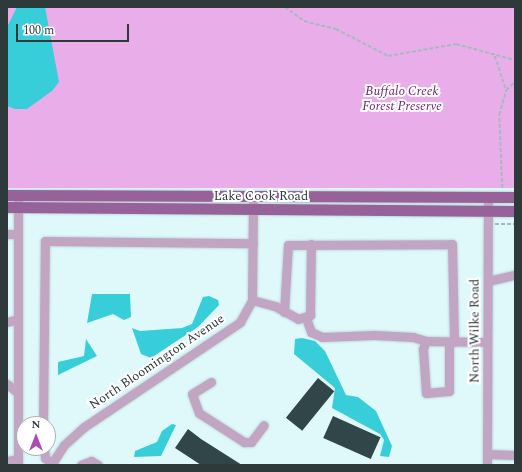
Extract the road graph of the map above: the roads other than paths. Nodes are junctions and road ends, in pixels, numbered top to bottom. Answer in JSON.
{"nodes":[{"id":1,"x":12,"y":195,"type":"edge"},
{"id":2,"x":253,"y":196,"type":"junction"},
{"id":3,"x":488,"y":197,"type":"junction"},
{"id":4,"x":515,"y":197,"type":"edge"},
{"id":5,"x":13,"y":208,"type":"edge"},
{"id":6,"x":253,"y":210,"type":"junction"},
{"id":7,"x":488,"y":211,"type":"junction"},
{"id":8,"x":515,"y":211,"type":"edge"},
{"id":9,"x":7,"y":234,"type":"edge"},
{"id":10,"x":18,"y":234,"type":"junction"},
{"id":11,"x":253,"y":244,"type":"junction"},
{"id":12,"x":311,"y":244,"type":"junction"},
{"id":13,"x":515,"y":275,"type":"edge"},
{"id":14,"x":488,"y":281,"type":"junction"},
{"id":15,"x":252,"y":300,"type":"junction"},
{"id":16,"x":284,"y":312,"type":"junction"},
{"id":17,"x":306,"y":318,"type":"junction"},
{"id":18,"x":18,"y":319,"type":"junction"},
{"id":19,"x":7,"y":322,"type":"edge"},
{"id":20,"x":426,"y":341,"type":"junction"},
{"id":21,"x":452,"y":342,"type":"junction"},
{"id":22,"x":488,"y":342,"type":"junction"},
{"id":23,"x":211,"y":382,"type":"dead end"},
{"id":24,"x":7,"y":384,"type":"edge"},
{"id":25,"x":18,"y":393,"type":"junction"},
{"id":26,"x":43,"y":416,"type":"edge"},
{"id":27,"x":264,"y":425,"type":"dead end"},
{"id":28,"x":487,"y":454,"type":"junction"},
{"id":29,"x":515,"y":455,"type":"edge"},
{"id":30,"x":45,"y":456,"type":"edge"},
{"id":31,"x":7,"y":461,"type":"edge"},
{"id":32,"x":18,"y":462,"type":"edge"},
{"id":33,"x":53,"y":464,"type":"edge"},
{"id":34,"x":81,"y":465,"type":"edge"},
{"id":35,"x":98,"y":465,"type":"edge"},
{"id":36,"x":487,"y":465,"type":"edge"}],
"edges":[{"from":1,"to":2,"type":"main road","name":"Lake Cook Road"},
{"from":1,"to":5,"type":"street"},
{"from":2,"to":3,"type":"main road","name":"Lake Cook Road"},
{"from":2,"to":6,"type":"street"},
{"from":3,"to":4,"type":"main road","name":"Lake Cook Road"},
{"from":3,"to":7,"type":"street","name":"North Wilke Road"},
{"from":5,"to":6,"type":"main road","name":"Lake Cook Road"},
{"from":5,"to":10,"type":"street"},
{"from":6,"to":7,"type":"main road","name":"Lake Cook Road"},
{"from":6,"to":11,"type":"street"},
{"from":7,"to":8,"type":"main road","name":"Lake Cook Road"},
{"from":7,"to":14,"type":"street","name":"North Wilke Road"},
{"from":9,"to":10,"type":"street"},
{"from":10,"to":18,"type":"street"},
{"from":11,"to":15,"type":"street"},
{"from":11,"to":26,"type":"street"},
{"from":12,"to":16,"type":"street"},
{"from":12,"to":17,"type":"street"},
{"from":12,"to":21,"type":"street"},
{"from":13,"to":14,"type":"street"},
{"from":14,"to":22,"type":"street","name":"North Wilke Road"},
{"from":15,"to":16,"type":"street"},
{"from":15,"to":33,"type":"street","name":"North Bloomington Avenue"},
{"from":16,"to":17,"type":"street"},
{"from":17,"to":20,"type":"street"},
{"from":18,"to":19,"type":"street"},
{"from":18,"to":25,"type":"street"},
{"from":20,"to":21,"type":"street"},
{"from":20,"to":21,"type":"street"},
{"from":21,"to":22,"type":"street"},
{"from":22,"to":28,"type":"street","name":"North Wilke Road"},
{"from":23,"to":27,"type":"street"},
{"from":24,"to":25,"type":"street"},
{"from":25,"to":32,"type":"street"},
{"from":28,"to":29,"type":"street"},
{"from":28,"to":36,"type":"street","name":"North Wilke Road"},
{"from":30,"to":33,"type":"street"},
{"from":31,"to":32,"type":"street"},
{"from":34,"to":35,"type":"street"}]}
